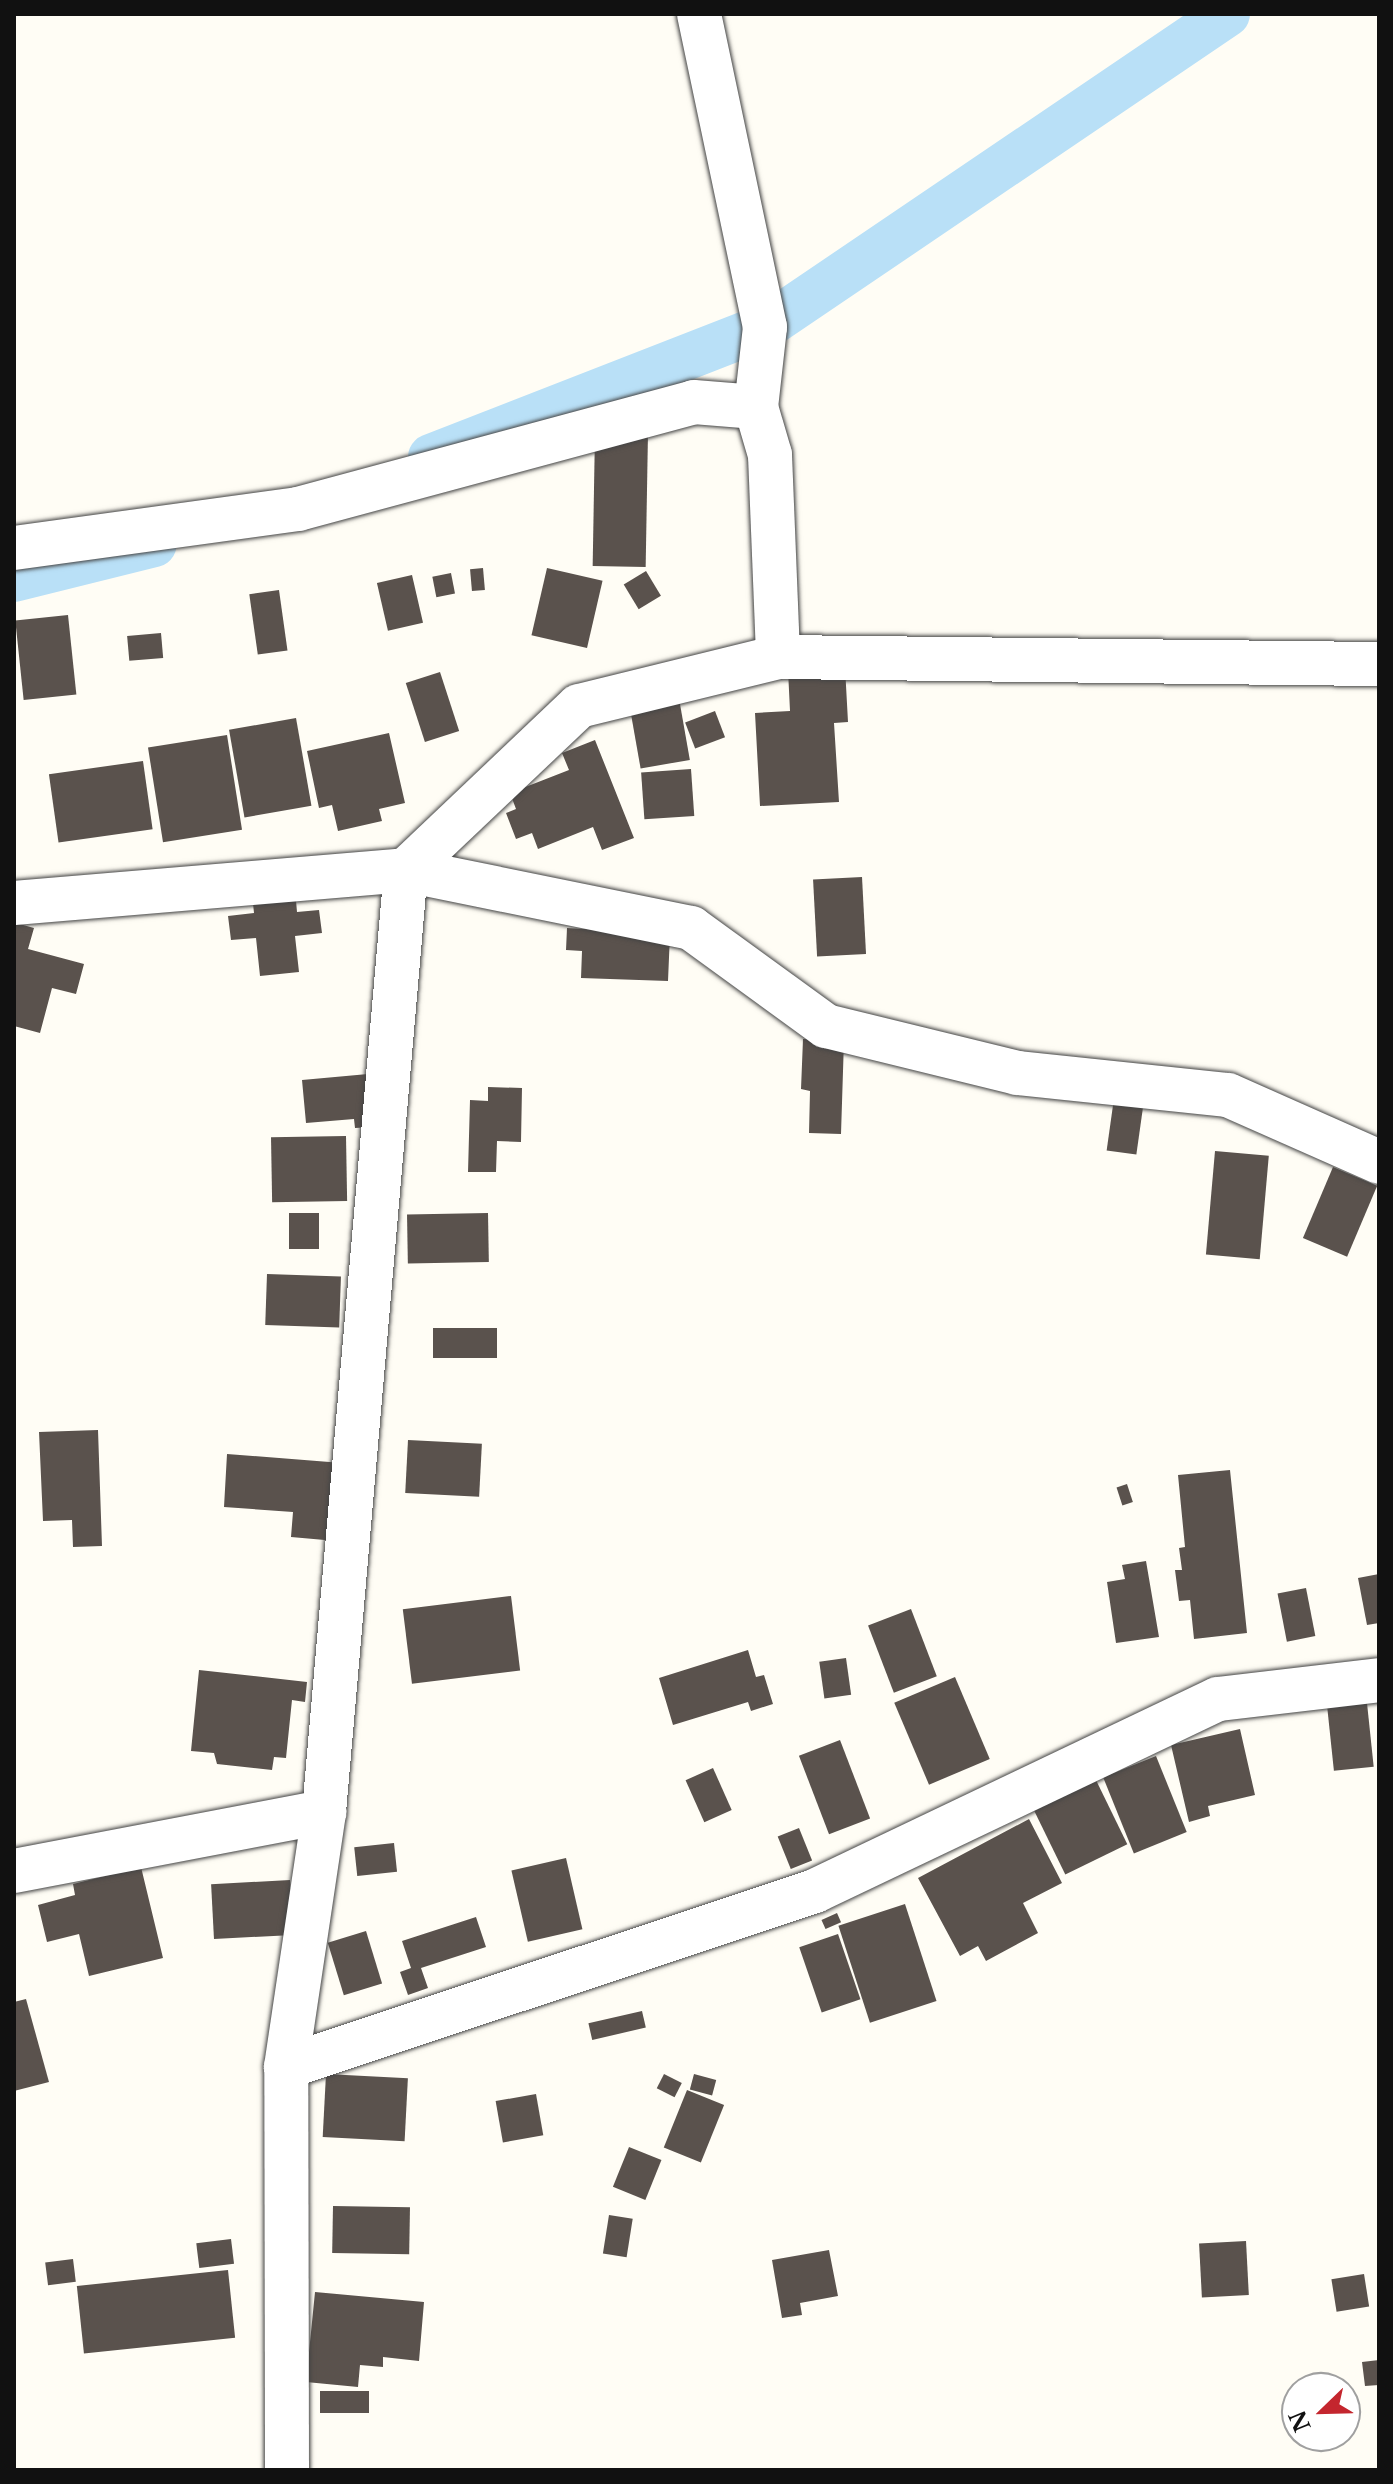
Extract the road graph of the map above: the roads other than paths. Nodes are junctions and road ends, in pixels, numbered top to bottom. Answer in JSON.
{"nodes":[{"id":1,"x":699,"y":14,"type":"edge"},
{"id":2,"x":756,"y":407,"type":"junction"},
{"id":3,"x":14,"y":548,"type":"edge"},
{"id":4,"x":778,"y":657,"type":"junction"},
{"id":5,"x":1379,"y":664,"type":"edge"},
{"id":6,"x":406,"y":870,"type":"junction"},
{"id":7,"x":14,"y":903,"type":"edge"},
{"id":8,"x":1379,"y":1162,"type":"edge"},
{"id":9,"x":1379,"y":1680,"type":"edge"},
{"id":10,"x":324,"y":1812,"type":"junction"},
{"id":11,"x":14,"y":1871,"type":"edge"},
{"id":12,"x":286,"y":2067,"type":"junction"},
{"id":13,"x":287,"y":2470,"type":"edge"}],
"edges":[{"from":1,"to":2,"type":"street"},
{"from":2,"to":3,"type":"street"},
{"from":2,"to":4,"type":"street"},
{"from":4,"to":5,"type":"street"},
{"from":4,"to":6,"type":"street"},
{"from":6,"to":7,"type":"street"},
{"from":6,"to":8,"type":"street"},
{"from":6,"to":10,"type":"street"},
{"from":9,"to":12,"type":"street"},
{"from":10,"to":11,"type":"street"},
{"from":10,"to":12,"type":"street"},
{"from":12,"to":13,"type":"street"}]}
